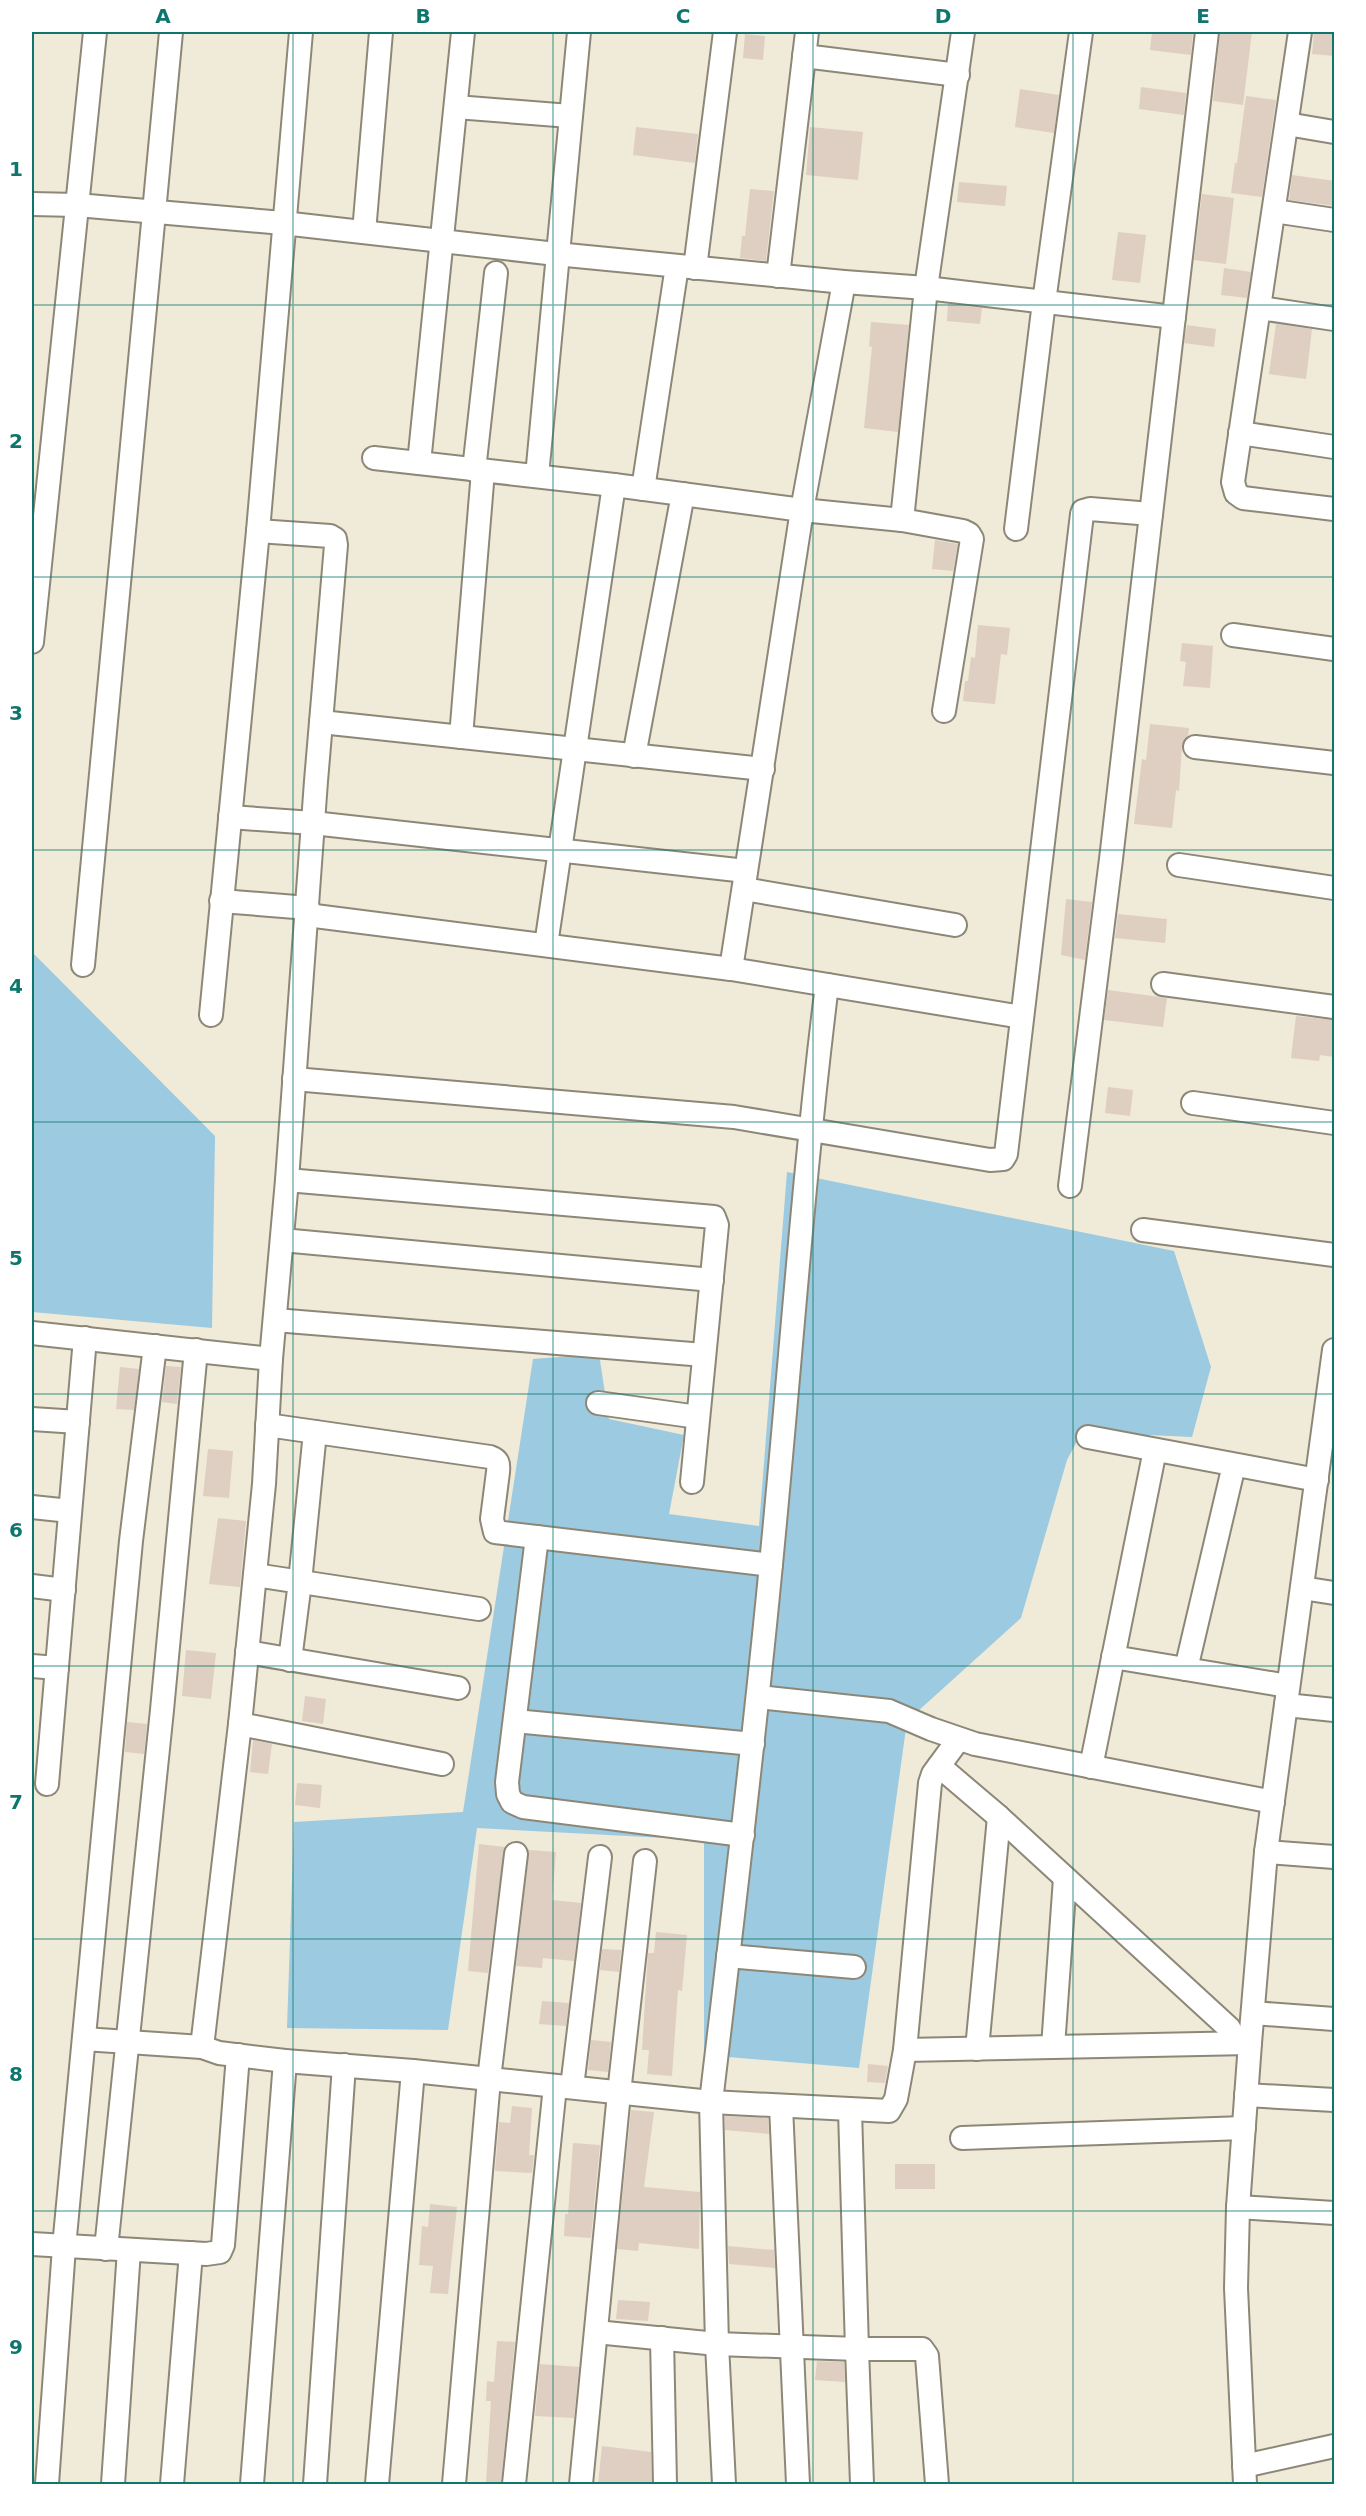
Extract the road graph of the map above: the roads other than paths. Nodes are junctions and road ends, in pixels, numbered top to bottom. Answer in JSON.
{"nodes":[{"id":1,"x":95,"y":32,"type":"edge"},
{"id":2,"x":171,"y":32,"type":"edge"},
{"id":3,"x":301,"y":32,"type":"edge"},
{"id":4,"x":381,"y":32,"type":"edge"},
{"id":5,"x":464,"y":32,"type":"edge"},
{"id":6,"x":579,"y":32,"type":"edge"},
{"id":7,"x":725,"y":32,"type":"edge"},
{"id":8,"x":807,"y":32,"type":"edge"},
{"id":9,"x":963,"y":32,"type":"edge"},
{"id":10,"x":1081,"y":32,"type":"edge"},
{"id":11,"x":1207,"y":32,"type":"edge"},
{"id":12,"x":1300,"y":32,"type":"edge"},
{"id":13,"x":804,"y":56,"type":"junction"},
{"id":14,"x":958,"y":75,"type":"junction"},
{"id":15,"x":456,"y":107,"type":"junction"},
{"id":16,"x":570,"y":116,"type":"junction"},
{"id":17,"x":1287,"y":124,"type":"junction"},
{"id":18,"x":1335,"y":132,"type":"edge"},
{"id":19,"x":32,"y":204,"type":"edge"},
{"id":20,"x":78,"y":205,"type":"junction"},
{"id":21,"x":1274,"y":211,"type":"junction"},
{"id":22,"x":154,"y":212,"type":"junction"},
{"id":23,"x":1335,"y":220,"type":"edge"},
{"id":24,"x":283,"y":223,"type":"junction"},
{"id":25,"x":364,"y":232,"type":"junction"},
{"id":26,"x":442,"y":240,"type":"junction"},
{"id":27,"x":556,"y":254,"type":"junction"},
{"id":28,"x":686,"y":267,"type":"junction"},
{"id":29,"x":496,"y":273,"type":"dead end"},
{"id":30,"x":778,"y":276,"type":"junction"},
{"id":31,"x":844,"y":282,"type":"junction"},
{"id":32,"x":926,"y":288,"type":"junction"},
{"id":33,"x":1044,"y":302,"type":"junction"},
{"id":34,"x":1260,"y":308,"type":"junction"},
{"id":35,"x":1174,"y":317,"type":"junction"},
{"id":36,"x":1335,"y":319,"type":"edge"},
{"id":37,"x":1240,"y":433,"type":"junction"},
{"id":38,"x":1335,"y":447,"type":"edge"},
{"id":39,"x":374,"y":458,"type":"dead end"},
{"id":40,"x":419,"y":463,"type":"junction"},
{"id":41,"x":479,"y":471,"type":"junction"},
{"id":42,"x":537,"y":476,"type":"junction"},
{"id":43,"x":614,"y":485,"type":"junction"},
{"id":44,"x":642,"y":489,"type":"junction"},
{"id":45,"x":683,"y":494,"type":"junction"},
{"id":46,"x":1335,"y":509,"type":"edge"},
{"id":47,"x":802,"y":510,"type":"junction"},
{"id":48,"x":1151,"y":514,"type":"junction"},
{"id":49,"x":902,"y":520,"type":"junction"},
{"id":50,"x":1016,"y":529,"type":"dead end"},
{"id":51,"x":258,"y":531,"type":"junction"},
{"id":52,"x":1233,"y":635,"type":"dead end"},
{"id":53,"x":32,"y":642,"type":"edge"},
{"id":54,"x":1335,"y":649,"type":"edge"},
{"id":55,"x":944,"y":711,"type":"dead end"},
{"id":56,"x":321,"y":722,"type":"junction"},
{"id":57,"x":461,"y":737,"type":"junction"},
{"id":58,"x":1195,"y":747,"type":"dead end"},
{"id":59,"x":575,"y":750,"type":"junction"},
{"id":60,"x":634,"y":756,"type":"junction"},
{"id":61,"x":1335,"y":763,"type":"edge"},
{"id":62,"x":763,"y":769,"type":"junction"},
{"id":63,"x":230,"y":818,"type":"junction"},
{"id":64,"x":313,"y":823,"type":"junction"},
{"id":65,"x":560,"y":850,"type":"junction"},
{"id":66,"x":1179,"y":865,"type":"dead end"},
{"id":67,"x":745,"y":880,"type":"junction"},
{"id":68,"x":1335,"y":888,"type":"edge"},
{"id":69,"x":222,"y":901,"type":"junction"},
{"id":70,"x":307,"y":912,"type":"junction"},
{"id":71,"x":955,"y":925,"type":"dead end"},
{"id":72,"x":546,"y":945,"type":"junction"},
{"id":73,"x":83,"y":965,"type":"dead end"},
{"id":74,"x":731,"y":969,"type":"junction"},
{"id":75,"x":1163,"y":984,"type":"dead end"},
{"id":76,"x":827,"y":985,"type":"junction"},
{"id":77,"x":1335,"y":1007,"type":"edge"},
{"id":78,"x":211,"y":1015,"type":"dead end"},
{"id":79,"x":1022,"y":1017,"type":"junction"},
{"id":80,"x":294,"y":1078,"type":"junction"},
{"id":81,"x":1193,"y":1103,"type":"dead end"},
{"id":82,"x":1335,"y":1123,"type":"edge"},
{"id":83,"x":809,"y":1131,"type":"junction"},
{"id":84,"x":287,"y":1180,"type":"junction"},
{"id":85,"x":1070,"y":1186,"type":"dead end"},
{"id":86,"x":1143,"y":1230,"type":"dead end"},
{"id":87,"x":282,"y":1240,"type":"junction"},
{"id":88,"x":1335,"y":1255,"type":"edge"},
{"id":89,"x":712,"y":1280,"type":"junction"},
{"id":90,"x":275,"y":1320,"type":"junction"},
{"id":91,"x":32,"y":1333,"type":"edge"},
{"id":92,"x":85,"y":1338,"type":"junction"},
{"id":93,"x":155,"y":1346,"type":"junction"},
{"id":94,"x":196,"y":1350,"type":"junction"},
{"id":95,"x":704,"y":1355,"type":"junction"},
{"id":96,"x":271,"y":1359,"type":"junction"},
{"id":97,"x":1334,"y":1361,"type":"edge"},
{"id":98,"x":598,"y":1403,"type":"dead end"},
{"id":99,"x":698,"y":1417,"type":"junction"},
{"id":100,"x":32,"y":1419,"type":"edge"},
{"id":101,"x":78,"y":1422,"type":"junction"},
{"id":102,"x":267,"y":1425,"type":"junction"},
{"id":103,"x":315,"y":1432,"type":"junction"},
{"id":104,"x":1088,"y":1437,"type":"dead end"},
{"id":105,"x":1155,"y":1450,"type":"junction"},
{"id":106,"x":1234,"y":1465,"type":"junction"},
{"id":107,"x":1323,"y":1472,"type":"edge"},
{"id":108,"x":692,"y":1482,"type":"dead end"},
{"id":109,"x":32,"y":1507,"type":"edge"},
{"id":110,"x":70,"y":1510,"type":"junction"},
{"id":111,"x":537,"y":1538,"type":"junction"},
{"id":112,"x":771,"y":1564,"type":"junction"},
{"id":113,"x":255,"y":1575,"type":"junction"},
{"id":114,"x":300,"y":1582,"type":"junction"},
{"id":115,"x":32,"y":1586,"type":"edge"},
{"id":116,"x":1302,"y":1588,"type":"junction"},
{"id":117,"x":64,"y":1590,"type":"junction"},
{"id":118,"x":1335,"y":1593,"type":"edge"},
{"id":119,"x":479,"y":1609,"type":"dead end"},
{"id":120,"x":247,"y":1652,"type":"junction"},
{"id":121,"x":1113,"y":1657,"type":"junction"},
{"id":122,"x":290,"y":1660,"type":"junction"},
{"id":123,"x":32,"y":1665,"type":"edge"},
{"id":124,"x":57,"y":1668,"type":"junction"},
{"id":125,"x":1186,"y":1669,"type":"junction"},
{"id":126,"x":458,"y":1688,"type":"dead end"},
{"id":127,"x":1287,"y":1695,"type":"junction"},
{"id":128,"x":758,"y":1697,"type":"junction"},
{"id":129,"x":1335,"y":1710,"type":"edge"},
{"id":130,"x":515,"y":1721,"type":"junction"},
{"id":131,"x":240,"y":1724,"type":"junction"},
{"id":132,"x":958,"y":1740,"type":"junction"},
{"id":133,"x":753,"y":1744,"type":"junction"},
{"id":134,"x":41,"y":1754,"type":"edge"},
{"id":135,"x":442,"y":1764,"type":"dead end"},
{"id":136,"x":939,"y":1766,"type":"junction"},
{"id":137,"x":1091,"y":1767,"type":"junction"},
{"id":138,"x":47,"y":1784,"type":"dead end"},
{"id":139,"x":1273,"y":1802,"type":"junction"},
{"id":140,"x":999,"y":1817,"type":"junction"},
{"id":141,"x":743,"y":1835,"type":"junction"},
{"id":142,"x":1266,"y":1852,"type":"junction"},
{"id":143,"x":516,"y":1854,"type":"dead end"},
{"id":144,"x":600,"y":1857,"type":"dead end"},
{"id":145,"x":1335,"y":1857,"type":"edge"},
{"id":146,"x":645,"y":1861,"type":"dead end"},
{"id":147,"x":1065,"y":1878,"type":"junction"},
{"id":148,"x":728,"y":1956,"type":"junction"},
{"id":149,"x":854,"y":1967,"type":"dead end"},
{"id":150,"x":1253,"y":2013,"type":"junction"},
{"id":151,"x":1335,"y":2019,"type":"edge"},
{"id":152,"x":84,"y":2038,"type":"junction"},
{"id":153,"x":126,"y":2042,"type":"junction"},
{"id":154,"x":1244,"y":2043,"type":"junction"},
{"id":155,"x":202,"y":2047,"type":"junction"},
{"id":156,"x":1053,"y":2047,"type":"junction"},
{"id":157,"x":977,"y":2049,"type":"junction"},
{"id":158,"x":905,"y":2050,"type":"junction"},
{"id":159,"x":238,"y":2055,"type":"junction"},
{"id":160,"x":285,"y":2061,"type":"junction"},
{"id":161,"x":344,"y":2065,"type":"junction"},
{"id":162,"x":413,"y":2071,"type":"junction"},
{"id":163,"x":489,"y":2079,"type":"junction"},
{"id":164,"x":563,"y":2087,"type":"junction"},
{"id":165,"x":619,"y":2093,"type":"junction"},
{"id":166,"x":1246,"y":2095,"type":"junction"},
{"id":167,"x":1335,"y":2100,"type":"edge"},
{"id":168,"x":711,"y":2102,"type":"junction"},
{"id":169,"x":781,"y":2106,"type":"junction"},
{"id":170,"x":850,"y":2110,"type":"junction"},
{"id":171,"x":1244,"y":2128,"type":"junction"},
{"id":172,"x":963,"y":2138,"type":"dead end"},
{"id":173,"x":1238,"y":2207,"type":"junction"},
{"id":174,"x":1335,"y":2213,"type":"edge"},
{"id":175,"x":32,"y":2244,"type":"edge"},
{"id":176,"x":64,"y":2247,"type":"junction"},
{"id":177,"x":106,"y":2249,"type":"junction"},
{"id":178,"x":129,"y":2250,"type":"junction"},
{"id":179,"x":190,"y":2253,"type":"junction"},
{"id":180,"x":596,"y":2332,"type":"junction"},
{"id":181,"x":662,"y":2338,"type":"junction"},
{"id":182,"x":717,"y":2344,"type":"junction"},
{"id":183,"x":792,"y":2347,"type":"junction"},
{"id":184,"x":857,"y":2349,"type":"junction"},
{"id":185,"x":1335,"y":2446,"type":"edge"},
{"id":186,"x":1244,"y":2475,"type":"edge"},
{"id":187,"x":47,"y":2484,"type":"edge"},
{"id":188,"x":113,"y":2484,"type":"edge"},
{"id":189,"x":172,"y":2484,"type":"edge"},
{"id":190,"x":252,"y":2484,"type":"edge"},
{"id":191,"x":315,"y":2484,"type":"edge"},
{"id":192,"x":378,"y":2484,"type":"edge"},
{"id":193,"x":454,"y":2484,"type":"edge"},
{"id":194,"x":514,"y":2484,"type":"edge"},
{"id":195,"x":581,"y":2484,"type":"edge"},
{"id":196,"x":665,"y":2484,"type":"edge"},
{"id":197,"x":724,"y":2484,"type":"edge"},
{"id":198,"x":798,"y":2484,"type":"edge"},
{"id":199,"x":862,"y":2484,"type":"edge"},
{"id":200,"x":936,"y":2484,"type":"edge"}],
"edges":[{"from":1,"to":20,"type":"street"},
{"from":2,"to":22,"type":"street"},
{"from":3,"to":24,"type":"street"},
{"from":4,"to":25,"type":"street"},
{"from":5,"to":15,"type":"street"},
{"from":6,"to":16,"type":"street"},
{"from":7,"to":28,"type":"street"},
{"from":8,"to":13,"type":"street"},
{"from":9,"to":14,"type":"street"},
{"from":10,"to":33,"type":"street"},
{"from":11,"to":35,"type":"street"},
{"from":12,"to":17,"type":"street"},
{"from":13,"to":14,"type":"street"},
{"from":13,"to":30,"type":"street"},
{"from":14,"to":32,"type":"street"},
{"from":15,"to":16,"type":"street"},
{"from":15,"to":26,"type":"street"},
{"from":16,"to":27,"type":"street"},
{"from":17,"to":18,"type":"street"},
{"from":17,"to":21,"type":"street"},
{"from":19,"to":20,"type":"street"},
{"from":20,"to":22,"type":"street"},
{"from":20,"to":53,"type":"street"},
{"from":21,"to":23,"type":"street"},
{"from":21,"to":34,"type":"street"},
{"from":22,"to":24,"type":"street"},
{"from":22,"to":73,"type":"street"},
{"from":24,"to":25,"type":"street"},
{"from":24,"to":51,"type":"street"},
{"from":25,"to":26,"type":"street"},
{"from":26,"to":27,"type":"street"},
{"from":26,"to":40,"type":"street"},
{"from":27,"to":28,"type":"street"},
{"from":27,"to":42,"type":"street"},
{"from":28,"to":30,"type":"street"},
{"from":28,"to":44,"type":"street"},
{"from":29,"to":41,"type":"street"},
{"from":30,"to":31,"type":"street"},
{"from":31,"to":32,"type":"street"},
{"from":31,"to":47,"type":"street"},
{"from":32,"to":33,"type":"street"},
{"from":32,"to":49,"type":"street"},
{"from":33,"to":35,"type":"street"},
{"from":33,"to":50,"type":"street"},
{"from":34,"to":36,"type":"street"},
{"from":34,"to":37,"type":"street"},
{"from":35,"to":48,"type":"street"},
{"from":37,"to":38,"type":"street"},
{"from":37,"to":46,"type":"street"},
{"from":39,"to":40,"type":"street"},
{"from":40,"to":41,"type":"street"},
{"from":41,"to":42,"type":"street"},
{"from":41,"to":57,"type":"street"},
{"from":42,"to":43,"type":"street"},
{"from":43,"to":44,"type":"street"},
{"from":43,"to":59,"type":"street"},
{"from":44,"to":45,"type":"street"},
{"from":45,"to":47,"type":"street"},
{"from":45,"to":60,"type":"street"},
{"from":47,"to":49,"type":"street"},
{"from":47,"to":62,"type":"street"},
{"from":48,"to":79,"type":"street"},
{"from":48,"to":85,"type":"street"},
{"from":49,"to":55,"type":"street"},
{"from":51,"to":56,"type":"street"},
{"from":51,"to":63,"type":"street"},
{"from":52,"to":54,"type":"street"},
{"from":56,"to":57,"type":"street"},
{"from":56,"to":64,"type":"street"},
{"from":57,"to":59,"type":"street"},
{"from":58,"to":61,"type":"street"},
{"from":59,"to":60,"type":"street"},
{"from":59,"to":65,"type":"street"},
{"from":60,"to":62,"type":"street"},
{"from":62,"to":67,"type":"street"},
{"from":63,"to":64,"type":"street"},
{"from":63,"to":69,"type":"street"},
{"from":64,"to":65,"type":"street"},
{"from":64,"to":70,"type":"street"},
{"from":65,"to":67,"type":"street"},
{"from":65,"to":72,"type":"street"},
{"from":66,"to":68,"type":"street"},
{"from":67,"to":71,"type":"street"},
{"from":67,"to":74,"type":"street"},
{"from":69,"to":70,"type":"street"},
{"from":69,"to":78,"type":"street"},
{"from":70,"to":72,"type":"street"},
{"from":70,"to":80,"type":"street"},
{"from":72,"to":74,"type":"street"},
{"from":74,"to":76,"type":"street"},
{"from":75,"to":77,"type":"street"},
{"from":76,"to":79,"type":"street"},
{"from":76,"to":83,"type":"street"},
{"from":79,"to":83,"type":"street"},
{"from":80,"to":83,"type":"street"},
{"from":80,"to":84,"type":"street"},
{"from":81,"to":82,"type":"street"},
{"from":83,"to":112,"type":"street"},
{"from":84,"to":87,"type":"street"},
{"from":84,"to":89,"type":"street"},
{"from":86,"to":88,"type":"street"},
{"from":87,"to":89,"type":"street"},
{"from":87,"to":90,"type":"street"},
{"from":89,"to":95,"type":"street"},
{"from":90,"to":95,"type":"street"},
{"from":90,"to":96,"type":"street"},
{"from":91,"to":92,"type":"street"},
{"from":92,"to":93,"type":"street"},
{"from":92,"to":101,"type":"street"},
{"from":93,"to":94,"type":"street"},
{"from":93,"to":152,"type":"street"},
{"from":94,"to":96,"type":"street"},
{"from":94,"to":153,"type":"street"},
{"from":95,"to":99,"type":"street"},
{"from":96,"to":102,"type":"street"},
{"from":97,"to":107,"type":"street"},
{"from":98,"to":99,"type":"street"},
{"from":99,"to":108,"type":"street"},
{"from":100,"to":101,"type":"street"},
{"from":101,"to":110,"type":"street"},
{"from":102,"to":103,"type":"street"},
{"from":102,"to":113,"type":"street"},
{"from":103,"to":111,"type":"street"},
{"from":103,"to":114,"type":"street"},
{"from":104,"to":105,"type":"street"},
{"from":105,"to":106,"type":"street"},
{"from":105,"to":121,"type":"street"},
{"from":106,"to":107,"type":"street"},
{"from":106,"to":125,"type":"street"},
{"from":107,"to":116,"type":"street"},
{"from":109,"to":110,"type":"street"},
{"from":110,"to":117,"type":"street"},
{"from":111,"to":112,"type":"street"},
{"from":111,"to":130,"type":"street"},
{"from":112,"to":128,"type":"street"},
{"from":113,"to":114,"type":"street"},
{"from":113,"to":120,"type":"street"},
{"from":114,"to":119,"type":"street"},
{"from":114,"to":122,"type":"street"},
{"from":115,"to":117,"type":"street"},
{"from":116,"to":118,"type":"street"},
{"from":116,"to":127,"type":"street"},
{"from":117,"to":124,"type":"street"},
{"from":120,"to":122,"type":"street"},
{"from":120,"to":131,"type":"street"},
{"from":121,"to":125,"type":"street"},
{"from":121,"to":137,"type":"street"},
{"from":122,"to":126,"type":"street"},
{"from":123,"to":124,"type":"street"},
{"from":124,"to":134,"type":"street"},
{"from":125,"to":127,"type":"street"},
{"from":127,"to":129,"type":"street"},
{"from":127,"to":139,"type":"street"},
{"from":128,"to":132,"type":"street"},
{"from":128,"to":133,"type":"street"},
{"from":130,"to":133,"type":"street"},
{"from":130,"to":141,"type":"street"},
{"from":131,"to":135,"type":"street"},
{"from":131,"to":155,"type":"street"},
{"from":132,"to":136,"type":"street"},
{"from":132,"to":137,"type":"street"},
{"from":133,"to":141,"type":"street"},
{"from":134,"to":138,"type":"street"},
{"from":136,"to":140,"type":"street"},
{"from":136,"to":158,"type":"street"},
{"from":137,"to":139,"type":"street"},
{"from":139,"to":142,"type":"street"},
{"from":140,"to":147,"type":"street"},
{"from":140,"to":157,"type":"street"},
{"from":141,"to":148,"type":"street"},
{"from":142,"to":145,"type":"street"},
{"from":142,"to":150,"type":"street"},
{"from":143,"to":163,"type":"street"},
{"from":144,"to":164,"type":"street"},
{"from":146,"to":165,"type":"street"},
{"from":147,"to":154,"type":"street"},
{"from":147,"to":156,"type":"street"},
{"from":148,"to":149,"type":"street"},
{"from":148,"to":168,"type":"street"},
{"from":150,"to":151,"type":"street"},
{"from":150,"to":154,"type":"street"},
{"from":152,"to":153,"type":"street"},
{"from":152,"to":176,"type":"street"},
{"from":153,"to":155,"type":"street"},
{"from":153,"to":177,"type":"street"},
{"from":154,"to":156,"type":"street"},
{"from":154,"to":166,"type":"street"},
{"from":155,"to":159,"type":"street"},
{"from":156,"to":157,"type":"street"},
{"from":157,"to":158,"type":"street"},
{"from":158,"to":170,"type":"street"},
{"from":159,"to":160,"type":"street"},
{"from":159,"to":179,"type":"street"},
{"from":160,"to":161,"type":"street"},
{"from":160,"to":190,"type":"street"},
{"from":161,"to":162,"type":"street"},
{"from":161,"to":191,"type":"street"},
{"from":162,"to":163,"type":"street"},
{"from":162,"to":192,"type":"street"},
{"from":163,"to":164,"type":"street"},
{"from":163,"to":193,"type":"street"},
{"from":164,"to":165,"type":"street"},
{"from":164,"to":194,"type":"street"},
{"from":165,"to":168,"type":"street"},
{"from":165,"to":180,"type":"street"},
{"from":166,"to":167,"type":"street"},
{"from":166,"to":171,"type":"street"},
{"from":168,"to":169,"type":"street"},
{"from":168,"to":182,"type":"street"},
{"from":169,"to":170,"type":"street"},
{"from":169,"to":183,"type":"street"},
{"from":170,"to":184,"type":"street"},
{"from":171,"to":172,"type":"street"},
{"from":171,"to":173,"type":"street"},
{"from":173,"to":174,"type":"street"},
{"from":173,"to":186,"type":"street"},
{"from":175,"to":176,"type":"street"},
{"from":176,"to":177,"type":"street"},
{"from":176,"to":187,"type":"street"},
{"from":177,"to":178,"type":"street"},
{"from":178,"to":179,"type":"street"},
{"from":178,"to":188,"type":"street"},
{"from":179,"to":189,"type":"street"},
{"from":180,"to":181,"type":"street"},
{"from":180,"to":195,"type":"street"},
{"from":181,"to":182,"type":"street"},
{"from":181,"to":196,"type":"street"},
{"from":182,"to":183,"type":"street"},
{"from":182,"to":197,"type":"street"},
{"from":183,"to":184,"type":"street"},
{"from":183,"to":198,"type":"street"},
{"from":184,"to":199,"type":"street"},
{"from":184,"to":200,"type":"street"},
{"from":185,"to":186,"type":"street"}]}
